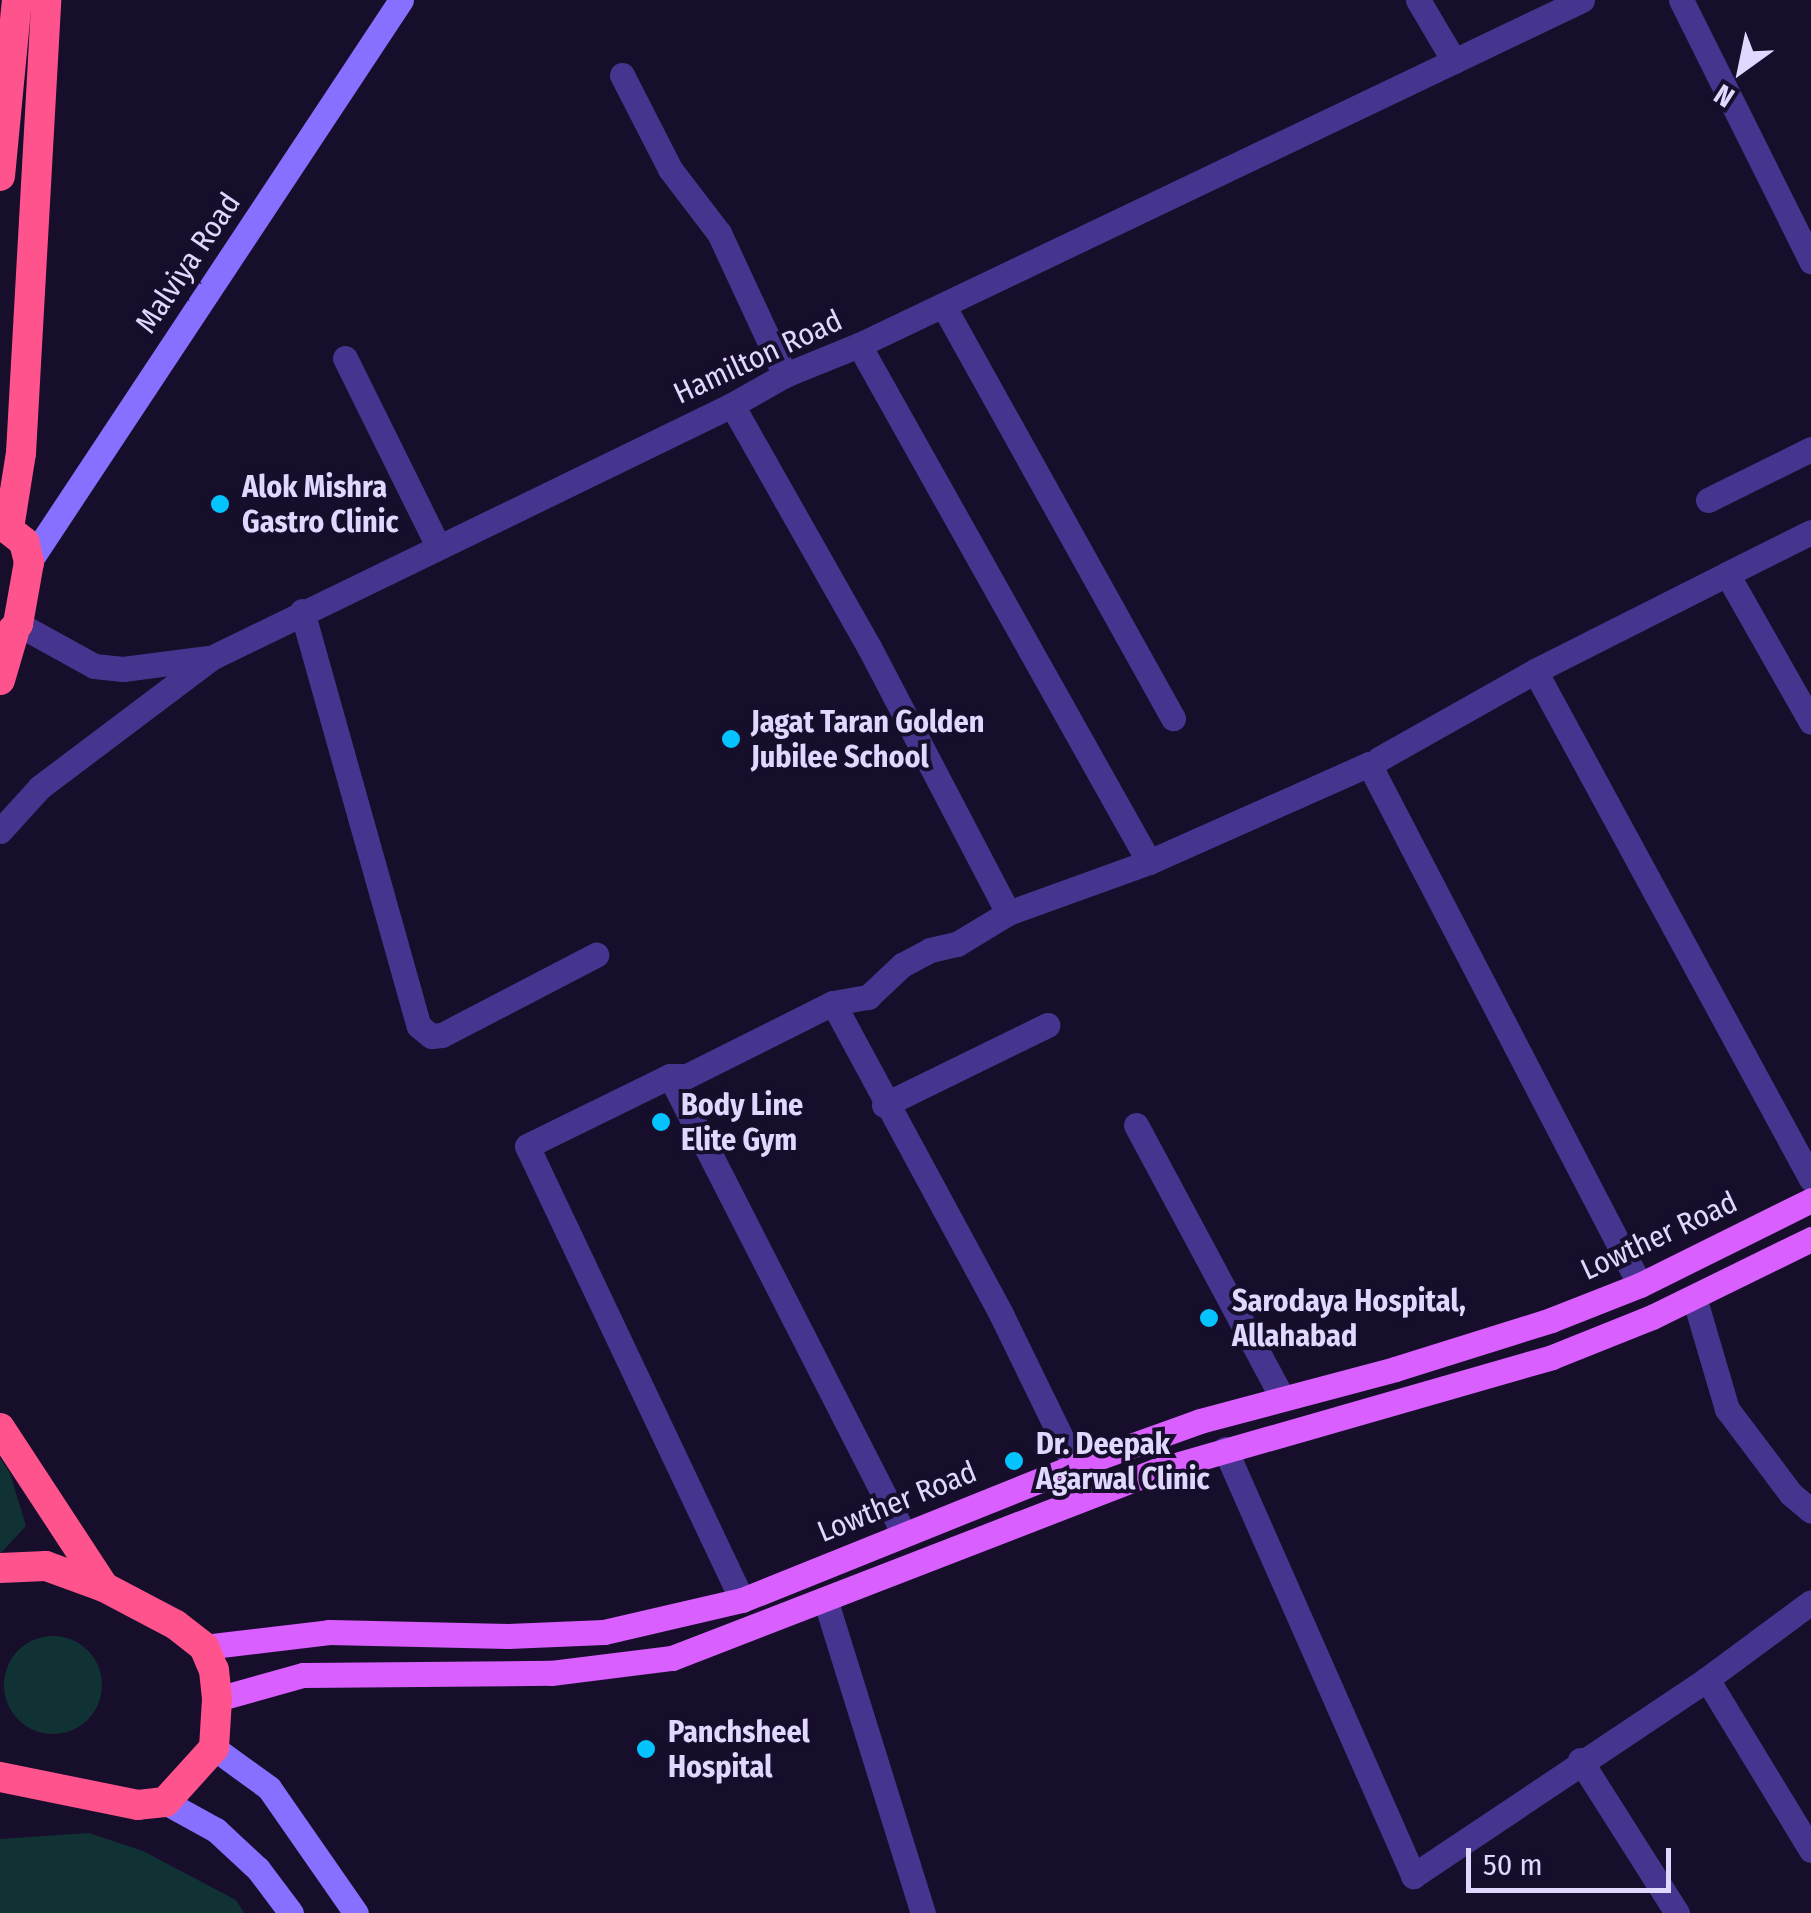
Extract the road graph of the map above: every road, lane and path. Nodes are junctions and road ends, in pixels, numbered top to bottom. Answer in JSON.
{"nodes":[{"id":1,"x":17,"y":0,"type":"edge"},
{"id":2,"x":46,"y":0,"type":"edge"},
{"id":3,"x":401,"y":0,"type":"edge"},
{"id":4,"x":1418,"y":0,"type":"edge"},
{"id":5,"x":1582,"y":0,"type":"edge"},
{"id":6,"x":1681,"y":0,"type":"edge"},
{"id":7,"x":1547,"y":7,"type":"edge"},
{"id":8,"x":1454,"y":61,"type":"junction"},
{"id":9,"x":622,"y":75,"type":"dead end"},
{"id":10,"x":0,"y":176,"type":"edge"},
{"id":11,"x":1811,"y":261,"type":"edge"},
{"id":12,"x":943,"y":304,"type":"junction"},
{"id":13,"x":858,"y":345,"type":"junction"},
{"id":14,"x":346,"y":358,"type":"dead end"},
{"id":15,"x":785,"y":375,"type":"junction"},
{"id":16,"x":732,"y":405,"type":"junction"},
{"id":17,"x":1811,"y":449,"type":"edge"},
{"id":18,"x":1708,"y":500,"type":"dead end"},
{"id":19,"x":4,"y":526,"type":"edge"},
{"id":20,"x":1811,"y":532,"type":"edge"},
{"id":21,"x":438,"y":546,"type":"junction"},
{"id":22,"x":29,"y":562,"type":"junction"},
{"id":23,"x":1727,"y":574,"type":"junction"},
{"id":24,"x":302,"y":611,"type":"junction"},
{"id":25,"x":11,"y":633,"type":"edge"},
{"id":26,"x":211,"y":658,"type":"junction"},
{"id":27,"x":1535,"y":671,"type":"junction"},
{"id":28,"x":0,"y":680,"type":"edge"},
{"id":29,"x":1173,"y":718,"type":"dead end"},
{"id":30,"x":1811,"y":722,"type":"edge"},
{"id":31,"x":1379,"y":759,"type":"dead end"},
{"id":32,"x":0,"y":832,"type":"edge"},
{"id":33,"x":1149,"y":862,"type":"junction"},
{"id":34,"x":1008,"y":914,"type":"junction"},
{"id":35,"x":596,"y":955,"type":"dead end"},
{"id":36,"x":832,"y":1003,"type":"junction"},
{"id":37,"x":1048,"y":1025,"type":"dead end"},
{"id":38,"x":670,"y":1076,"type":"junction"},
{"id":39,"x":884,"y":1105,"type":"junction"},
{"id":40,"x":1136,"y":1126,"type":"dead end"},
{"id":41,"x":1811,"y":1180,"type":"edge"},
{"id":42,"x":1811,"y":1200,"type":"edge"},
{"id":43,"x":1811,"y":1239,"type":"edge"},
{"id":44,"x":1640,"y":1285,"type":"junction"},
{"id":45,"x":1694,"y":1296,"type":"junction"},
{"id":46,"x":1282,"y":1397,"type":"junction"},
{"id":47,"x":0,"y":1428,"type":"edge"},
{"id":48,"x":1225,"y":1449,"type":"junction"},
{"id":49,"x":1076,"y":1466,"type":"junction"},
{"id":50,"x":1811,"y":1511,"type":"edge"},
{"id":51,"x":904,"y":1534,"type":"junction"},
{"id":52,"x":0,"y":1568,"type":"edge"},
{"id":53,"x":104,"y":1587,"type":"junction"},
{"id":54,"x":742,"y":1600,"type":"junction"},
{"id":55,"x":826,"y":1602,"type":"junction"},
{"id":56,"x":1811,"y":1602,"type":"edge"},
{"id":57,"x":204,"y":1648,"type":"junction"},
{"id":58,"x":1707,"y":1679,"type":"junction"},
{"id":59,"x":217,"y":1699,"type":"junction"},
{"id":60,"x":214,"y":1748,"type":"junction"},
{"id":61,"x":1580,"y":1760,"type":"junction"},
{"id":62,"x":0,"y":1778,"type":"edge"},
{"id":63,"x":164,"y":1802,"type":"junction"},
{"id":64,"x":1811,"y":1850,"type":"edge"},
{"id":65,"x":291,"y":1913,"type":"edge"},
{"id":66,"x":356,"y":1913,"type":"edge"},
{"id":67,"x":923,"y":1913,"type":"edge"},
{"id":68,"x":1676,"y":1913,"type":"edge"}],
"edges":[{"from":1,"to":10,"type":"highway"},
{"from":2,"to":19,"type":"highway"},
{"from":3,"to":22,"type":"street","name":"Malviya Road"},
{"from":4,"to":8,"type":"street"},
{"from":5,"to":7,"type":"street","name":"Hamilton Road"},
{"from":6,"to":11,"type":"street"},
{"from":7,"to":8,"type":"street","name":"Hamilton Road"},
{"from":8,"to":12,"type":"street","name":"Hamilton Road"},
{"from":9,"to":15,"type":"street"},
{"from":12,"to":13,"type":"street","name":"Hamilton Road"},
{"from":12,"to":29,"type":"street"},
{"from":13,"to":15,"type":"street","name":"Hamilton Road"},
{"from":13,"to":33,"type":"street"},
{"from":14,"to":21,"type":"street"},
{"from":15,"to":16,"type":"street","name":"Hamilton Road"},
{"from":16,"to":21,"type":"street","name":"Hamilton Road"},
{"from":16,"to":34,"type":"street"},
{"from":17,"to":18,"type":"street"},
{"from":19,"to":22,"type":"highway"},
{"from":20,"to":23,"type":"street"},
{"from":21,"to":24,"type":"street","name":"Hamilton Road"},
{"from":22,"to":25,"type":"highway"},
{"from":23,"to":27,"type":"street"},
{"from":23,"to":30,"type":"street"},
{"from":24,"to":26,"type":"street","name":"Hamilton Road"},
{"from":24,"to":35,"type":"street"},
{"from":25,"to":26,"type":"street"},
{"from":25,"to":28,"type":"highway"},
{"from":26,"to":32,"type":"street","name":"Hamilton Road"},
{"from":27,"to":31,"type":"street"},
{"from":27,"to":41,"type":"street"},
{"from":33,"to":34,"type":"street"},
{"from":33,"to":44,"type":"street"},
{"from":34,"to":36,"type":"street"},
{"from":36,"to":38,"type":"street"},
{"from":36,"to":39,"type":"street"},
{"from":37,"to":39,"type":"street"},
{"from":38,"to":51,"type":"street"},
{"from":38,"to":54,"type":"street"},
{"from":39,"to":49,"type":"street"},
{"from":40,"to":46,"type":"street"},
{"from":42,"to":44,"type":"main road","name":"Lowther Road"},
{"from":43,"to":45,"type":"main road"},
{"from":44,"to":46,"type":"main road","name":"Lowther Road"},
{"from":45,"to":48,"type":"main road"},
{"from":45,"to":50,"type":"street"},
{"from":46,"to":49,"type":"main road","name":"Lowther Road"},
{"from":47,"to":53,"type":"highway"},
{"from":48,"to":55,"type":"main road"},
{"from":48,"to":61,"type":"street"},
{"from":49,"to":51,"type":"main road","name":"Lowther Road"},
{"from":51,"to":54,"type":"main road","name":"Lowther Road"},
{"from":52,"to":53,"type":"highway"},
{"from":53,"to":57,"type":"highway"},
{"from":54,"to":57,"type":"main road","name":"Lowther Road"},
{"from":55,"to":59,"type":"main road"},
{"from":55,"to":67,"type":"street"},
{"from":56,"to":58,"type":"street"},
{"from":57,"to":59,"type":"highway"},
{"from":58,"to":61,"type":"street"},
{"from":58,"to":64,"type":"street"},
{"from":59,"to":60,"type":"highway"},
{"from":60,"to":63,"type":"highway"},
{"from":60,"to":66,"type":"street"},
{"from":61,"to":68,"type":"street"},
{"from":62,"to":63,"type":"highway"},
{"from":63,"to":65,"type":"street"}]}
